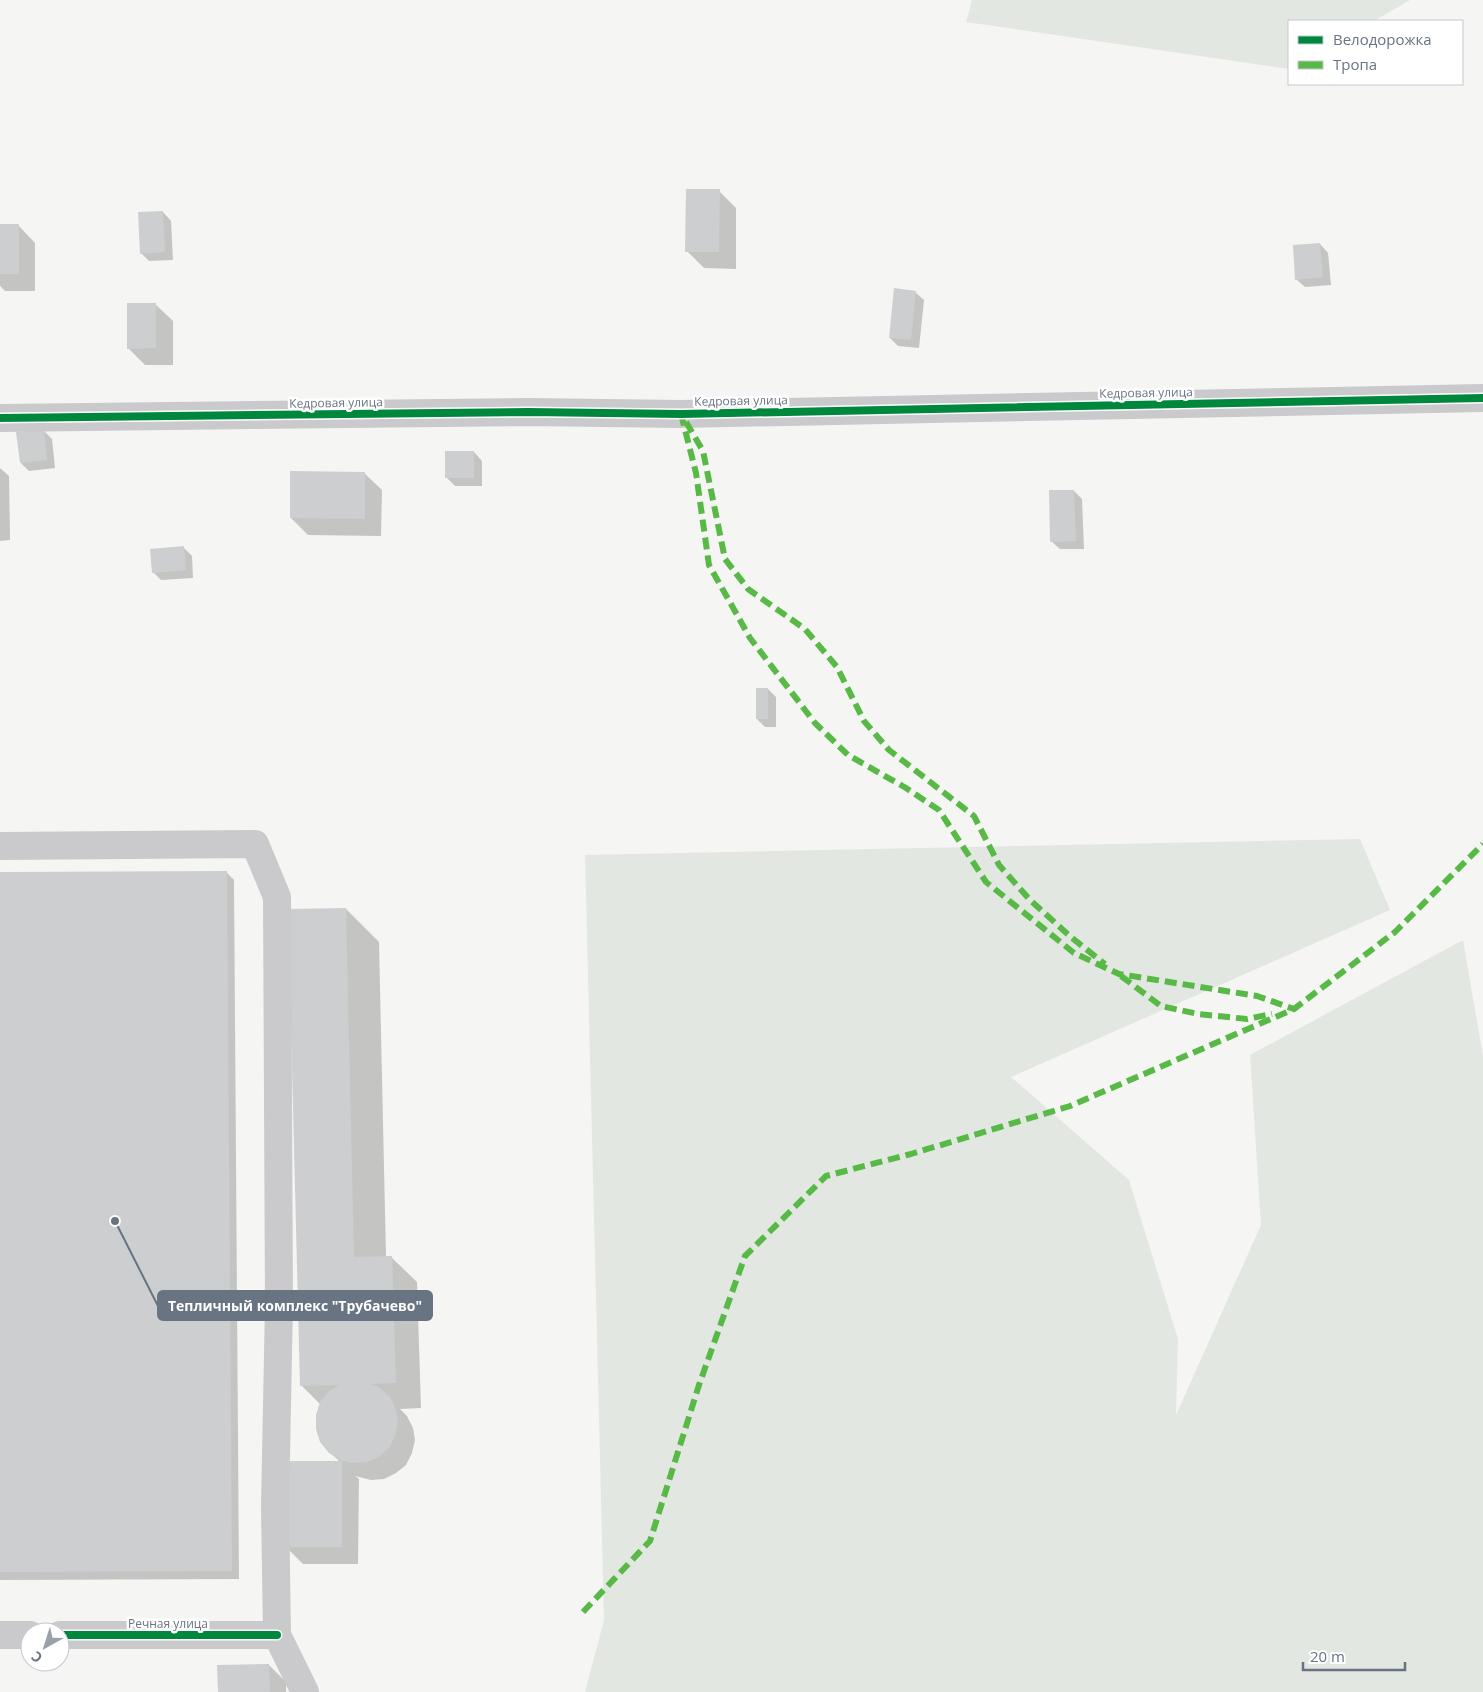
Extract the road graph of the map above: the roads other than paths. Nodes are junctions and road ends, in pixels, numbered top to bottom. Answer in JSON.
{"nodes":[{"id":1,"x":1483,"y":398,"type":"edge"},
{"id":2,"x":0,"y":418,"type":"edge"},
{"id":3,"x":0,"y":846,"type":"edge"},
{"id":4,"x":0,"y":1635,"type":"edge"},
{"id":5,"x":20,"y":1635,"type":"edge"},
{"id":6,"x":70,"y":1635,"type":"edge"},
{"id":7,"x":276,"y":1635,"type":"junction"},
{"id":8,"x":305,"y":1692,"type":"edge"}],
"edges":[{"from":1,"to":2,"type":"street","name":"Кедровая улица"},
{"from":3,"to":7,"type":"street"},
{"from":4,"to":5,"type":"street"},
{"from":6,"to":7,"type":"street","name":"Речная улица"},
{"from":7,"to":8,"type":"street"}]}
